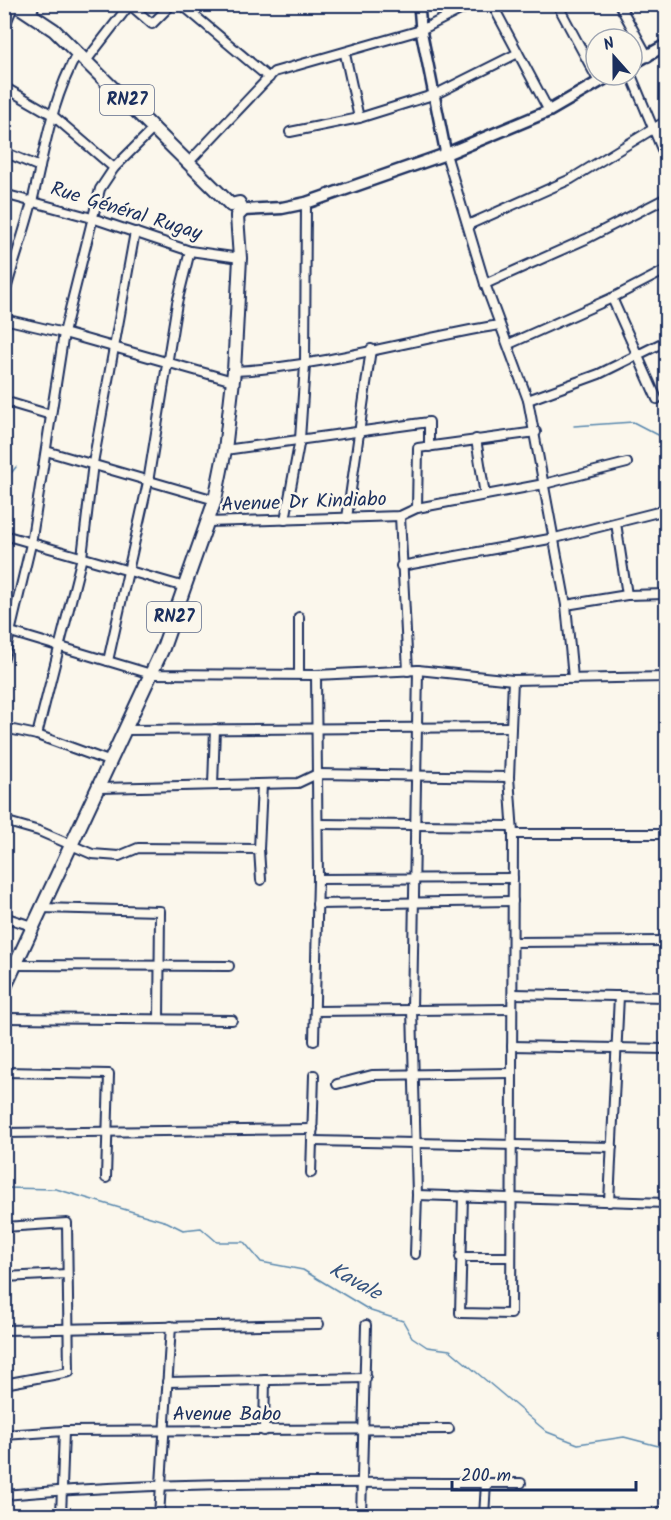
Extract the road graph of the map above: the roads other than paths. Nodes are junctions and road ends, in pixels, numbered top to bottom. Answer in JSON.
{"nodes":[{"id":1,"x":14,"y":4,"type":"edge"},
{"id":2,"x":172,"y":4,"type":"edge"},
{"id":3,"x":181,"y":4,"type":"edge"},
{"id":4,"x":419,"y":4,"type":"edge"},
{"id":5,"x":472,"y":4,"type":"edge"},
{"id":6,"x":492,"y":4,"type":"edge"},
{"id":7,"x":557,"y":4,"type":"edge"},
{"id":8,"x":620,"y":4,"type":"edge"},
{"id":9,"x":130,"y":5,"type":"edge"},
{"id":10,"x":33,"y":9,"type":"edge"},
{"id":11,"x":4,"y":28,"type":"edge"},
{"id":12,"x":421,"y":30,"type":"junction"},
{"id":13,"x":666,"y":45,"type":"edge"},
{"id":14,"x":518,"y":53,"type":"junction"},
{"id":15,"x":345,"y":54,"type":"junction"},
{"id":16,"x":584,"y":54,"type":"edge"},
{"id":17,"x":82,"y":57,"type":"junction"},
{"id":18,"x":648,"y":57,"type":"junction"},
{"id":19,"x":644,"y":59,"type":"edge"},
{"id":20,"x":269,"y":78,"type":"junction"},
{"id":21,"x":4,"y":87,"type":"edge"},
{"id":22,"x":590,"y":87,"type":"edge"},
{"id":23,"x":636,"y":87,"type":"edge"},
{"id":24,"x":436,"y":94,"type":"junction"},
{"id":25,"x":549,"y":111,"type":"junction"},
{"id":26,"x":51,"y":114,"type":"junction"},
{"id":27,"x":359,"y":118,"type":"junction"},
{"id":28,"x":666,"y":121,"type":"edge"},
{"id":29,"x":155,"y":127,"type":"junction"},
{"id":30,"x":654,"y":128,"type":"junction"},
{"id":31,"x":290,"y":132,"type":"dead end"},
{"id":32,"x":4,"y":152,"type":"edge"},
{"id":33,"x":446,"y":154,"type":"junction"},
{"id":34,"x":666,"y":159,"type":"edge"},
{"id":35,"x":189,"y":162,"type":"junction"},
{"id":36,"x":40,"y":167,"type":"junction"},
{"id":37,"x":114,"y":168,"type":"junction"},
{"id":38,"x":4,"y":194,"type":"edge"},
{"id":39,"x":666,"y":198,"type":"edge"},
{"id":40,"x":33,"y":201,"type":"junction"},
{"id":41,"x":306,"y":203,"type":"junction"},
{"id":42,"x":237,"y":210,"type":"junction"},
{"id":43,"x":92,"y":218,"type":"junction"},
{"id":44,"x":468,"y":225,"type":"junction"},
{"id":45,"x":135,"y":232,"type":"junction"},
{"id":46,"x":190,"y":251,"type":"junction"},
{"id":47,"x":4,"y":258,"type":"edge"},
{"id":48,"x":240,"y":258,"type":"junction"},
{"id":49,"x":14,"y":260,"type":"junction"},
{"id":50,"x":666,"y":270,"type":"edge"},
{"id":51,"x":485,"y":284,"type":"junction"},
{"id":52,"x":4,"y":297,"type":"edge"},
{"id":53,"x":612,"y":298,"type":"junction"},
{"id":54,"x":4,"y":319,"type":"edge"},
{"id":55,"x":499,"y":325,"type":"junction"},
{"id":56,"x":64,"y":333,"type":"junction"},
{"id":57,"x":666,"y":341,"type":"edge"},
{"id":58,"x":509,"y":344,"type":"junction"},
{"id":59,"x":113,"y":348,"type":"junction"},
{"id":60,"x":371,"y":349,"type":"junction"},
{"id":61,"x":639,"y":355,"type":"junction"},
{"id":62,"x":168,"y":363,"type":"junction"},
{"id":63,"x":304,"y":365,"type":"junction"},
{"id":64,"x":234,"y":376,"type":"junction"},
{"id":65,"x":657,"y":399,"type":"dead end"},
{"id":66,"x":528,"y":400,"type":"junction"},
{"id":67,"x":4,"y":401,"type":"edge"},
{"id":68,"x":51,"y":415,"type":"junction"},
{"id":69,"x":361,"y":430,"type":"junction"},
{"id":70,"x":536,"y":432,"type":"junction"},
{"id":71,"x":300,"y":439,"type":"junction"},
{"id":72,"x":476,"y":439,"type":"junction"},
{"id":73,"x":429,"y":447,"type":"junction"},
{"id":74,"x":225,"y":450,"type":"junction"},
{"id":75,"x":46,"y":451,"type":"junction"},
{"id":76,"x":93,"y":463,"type":"junction"},
{"id":77,"x":627,"y":463,"type":"dead end"},
{"id":78,"x":148,"y":482,"type":"junction"},
{"id":79,"x":544,"y":484,"type":"junction"},
{"id":80,"x":485,"y":495,"type":"junction"},
{"id":81,"x":215,"y":500,"type":"junction"},
{"id":82,"x":417,"y":508,"type":"junction"},
{"id":83,"x":666,"y":510,"type":"edge"},
{"id":84,"x":400,"y":516,"type":"junction"},
{"id":85,"x":347,"y":518,"type":"junction"},
{"id":86,"x":285,"y":520,"type":"junction"},
{"id":87,"x":208,"y":522,"type":"junction"},
{"id":88,"x":616,"y":523,"type":"junction"},
{"id":89,"x":4,"y":535,"type":"edge"},
{"id":90,"x":555,"y":538,"type":"junction"},
{"id":91,"x":31,"y":544,"type":"junction"},
{"id":92,"x":82,"y":557,"type":"junction"},
{"id":93,"x":401,"y":566,"type":"junction"},
{"id":94,"x":129,"y":572,"type":"junction"},
{"id":95,"x":185,"y":586,"type":"junction"},
{"id":96,"x":666,"y":594,"type":"edge"},
{"id":97,"x":627,"y":595,"type":"junction"},
{"id":98,"x":566,"y":605,"type":"junction"},
{"id":99,"x":299,"y":617,"type":"dead end"},
{"id":100,"x":8,"y":631,"type":"edge"},
{"id":101,"x":60,"y":646,"type":"junction"},
{"id":102,"x":4,"y":658,"type":"edge"},
{"id":103,"x":108,"y":661,"type":"junction"},
{"id":104,"x":418,"y":670,"type":"junction"},
{"id":105,"x":408,"y":671,"type":"junction"},
{"id":106,"x":151,"y":674,"type":"junction"},
{"id":107,"x":299,"y":674,"type":"junction"},
{"id":108,"x":316,"y":675,"type":"junction"},
{"id":109,"x":666,"y":677,"type":"edge"},
{"id":110,"x":573,"y":678,"type":"junction"},
{"id":111,"x":513,"y":680,"type":"junction"},
{"id":112,"x":511,"y":727,"type":"junction"},
{"id":113,"x":4,"y":728,"type":"edge"},
{"id":114,"x":316,"y":728,"type":"junction"},
{"id":115,"x":417,"y":728,"type":"junction"},
{"id":116,"x":215,"y":729,"type":"junction"},
{"id":117,"x":126,"y":730,"type":"junction"},
{"id":118,"x":36,"y":735,"type":"junction"},
{"id":119,"x":111,"y":762,"type":"junction"},
{"id":120,"x":317,"y":774,"type":"junction"},
{"id":121,"x":416,"y":776,"type":"junction"},
{"id":122,"x":509,"y":777,"type":"junction"},
{"id":123,"x":262,"y":784,"type":"junction"},
{"id":124,"x":213,"y":785,"type":"junction"},
{"id":125,"x":100,"y":788,"type":"junction"},
{"id":126,"x":4,"y":821,"type":"edge"},
{"id":127,"x":318,"y":824,"type":"junction"},
{"id":128,"x":415,"y":824,"type":"junction"},
{"id":129,"x":512,"y":830,"type":"junction"},
{"id":130,"x":666,"y":834,"type":"edge"},
{"id":131,"x":70,"y":845,"type":"junction"},
{"id":132,"x":259,"y":849,"type":"junction"},
{"id":133,"x":414,"y":877,"type":"junction"},
{"id":134,"x":513,"y":878,"type":"junction"},
{"id":135,"x":318,"y":879,"type":"junction"},
{"id":136,"x":261,"y":880,"type":"dead end"},
{"id":137,"x":513,"y":901,"type":"junction"},
{"id":138,"x":414,"y":903,"type":"junction"},
{"id":139,"x":317,"y":904,"type":"junction"},
{"id":140,"x":40,"y":908,"type":"junction"},
{"id":141,"x":4,"y":917,"type":"edge"},
{"id":142,"x":32,"y":926,"type":"junction"},
{"id":143,"x":666,"y":941,"type":"edge"},
{"id":144,"x":513,"y":942,"type":"junction"},
{"id":145,"x":14,"y":965,"type":"junction"},
{"id":146,"x":160,"y":966,"type":"junction"},
{"id":147,"x":229,"y":966,"type":"dead end"},
{"id":148,"x":4,"y":989,"type":"edge"},
{"id":149,"x":513,"y":994,"type":"junction"},
{"id":150,"x":620,"y":996,"type":"junction"},
{"id":151,"x":666,"y":997,"type":"edge"},
{"id":152,"x":412,"y":1009,"type":"junction"},
{"id":153,"x":512,"y":1009,"type":"junction"},
{"id":154,"x":316,"y":1011,"type":"junction"},
{"id":155,"x":4,"y":1018,"type":"edge"},
{"id":156,"x":159,"y":1019,"type":"junction"},
{"id":157,"x":232,"y":1020,"type":"dead end"},
{"id":158,"x":314,"y":1041,"type":"dead end"},
{"id":159,"x":512,"y":1046,"type":"junction"},
{"id":160,"x":618,"y":1047,"type":"junction"},
{"id":161,"x":666,"y":1049,"type":"edge"},
{"id":162,"x":4,"y":1072,"type":"edge"},
{"id":163,"x":512,"y":1073,"type":"junction"},
{"id":164,"x":414,"y":1075,"type":"junction"},
{"id":165,"x":314,"y":1076,"type":"dead end"},
{"id":166,"x":337,"y":1083,"type":"dead end"},
{"id":167,"x":313,"y":1129,"type":"junction"},
{"id":168,"x":106,"y":1132,"type":"junction"},
{"id":169,"x":4,"y":1133,"type":"edge"},
{"id":170,"x":313,"y":1141,"type":"junction"},
{"id":171,"x":415,"y":1142,"type":"junction"},
{"id":172,"x":512,"y":1143,"type":"junction"},
{"id":173,"x":612,"y":1147,"type":"junction"},
{"id":174,"x":311,"y":1173,"type":"dead end"},
{"id":175,"x":106,"y":1178,"type":"dead end"},
{"id":176,"x":417,"y":1195,"type":"junction"},
{"id":177,"x":463,"y":1196,"type":"junction"},
{"id":178,"x":511,"y":1200,"type":"junction"},
{"id":179,"x":609,"y":1202,"type":"junction"},
{"id":180,"x":666,"y":1203,"type":"edge"},
{"id":181,"x":4,"y":1227,"type":"edge"},
{"id":182,"x":415,"y":1254,"type":"dead end"},
{"id":183,"x":460,"y":1257,"type":"junction"},
{"id":184,"x":511,"y":1257,"type":"junction"},
{"id":185,"x":67,"y":1274,"type":"junction"},
{"id":186,"x":4,"y":1277,"type":"edge"},
{"id":187,"x":319,"y":1324,"type":"dead end"},
{"id":188,"x":366,"y":1325,"type":"dead end"},
{"id":189,"x":171,"y":1326,"type":"junction"},
{"id":190,"x":69,"y":1327,"type":"junction"},
{"id":191,"x":4,"y":1330,"type":"edge"},
{"id":192,"x":366,"y":1378,"type":"junction"},
{"id":193,"x":265,"y":1380,"type":"junction"},
{"id":194,"x":167,"y":1382,"type":"junction"},
{"id":195,"x":4,"y":1384,"type":"edge"},
{"id":196,"x":449,"y":1429,"type":"dead end"},
{"id":197,"x":64,"y":1431,"type":"junction"},
{"id":198,"x":264,"y":1431,"type":"junction"},
{"id":199,"x":363,"y":1431,"type":"junction"},
{"id":200,"x":163,"y":1432,"type":"junction"},
{"id":201,"x":4,"y":1435,"type":"edge"},
{"id":202,"x":362,"y":1482,"type":"junction"},
{"id":203,"x":486,"y":1484,"type":"junction"},
{"id":204,"x":521,"y":1484,"type":"dead end"},
{"id":205,"x":160,"y":1488,"type":"junction"},
{"id":206,"x":64,"y":1490,"type":"junction"},
{"id":207,"x":4,"y":1495,"type":"edge"},
{"id":208,"x":666,"y":1511,"type":"edge"},
{"id":209,"x":61,"y":1515,"type":"edge"},
{"id":210,"x":159,"y":1515,"type":"edge"},
{"id":211,"x":361,"y":1515,"type":"edge"},
{"id":212,"x":484,"y":1515,"type":"edge"},
{"id":213,"x":625,"y":1515,"type":"edge"}],
"edges":[{"from":1,"to":10,"type":"main road","number":"RN27"},
{"from":1,"to":11,"type":"street"},
{"from":2,"to":9,"type":"street"},
{"from":3,"to":20,"type":"street"},
{"from":4,"to":12,"type":"street"},
{"from":5,"to":12,"type":"street"},
{"from":6,"to":14,"type":"street"},
{"from":7,"to":16,"type":"street"},
{"from":8,"to":18,"type":"street"},
{"from":9,"to":17,"type":"street"},
{"from":10,"to":17,"type":"main road","number":"RN27"},
{"from":12,"to":15,"type":"street"},
{"from":12,"to":24,"type":"street"},
{"from":13,"to":18,"type":"main road"},
{"from":14,"to":24,"type":"street"},
{"from":14,"to":25,"type":"street"},
{"from":15,"to":20,"type":"street"},
{"from":15,"to":27,"type":"street"},
{"from":17,"to":26,"type":"street"},
{"from":17,"to":29,"type":"main road","number":"RN27"},
{"from":18,"to":19,"type":"main road"},
{"from":20,"to":35,"type":"street"},
{"from":21,"to":26,"type":"street"},
{"from":22,"to":25,"type":"main road"},
{"from":23,"to":30,"type":"street"},
{"from":24,"to":27,"type":"street"},
{"from":24,"to":33,"type":"street"},
{"from":25,"to":33,"type":"main road"},
{"from":26,"to":36,"type":"street"},
{"from":26,"to":37,"type":"street"},
{"from":27,"to":31,"type":"street"},
{"from":28,"to":30,"type":"street"},
{"from":29,"to":35,"type":"main road","number":"RN27"},
{"from":29,"to":37,"type":"street"},
{"from":30,"to":34,"type":"street"},
{"from":30,"to":44,"type":"street"},
{"from":32,"to":36,"type":"street"},
{"from":33,"to":41,"type":"main road"},
{"from":33,"to":44,"type":"street"},
{"from":35,"to":42,"type":"main road","number":"RN27"},
{"from":36,"to":40,"type":"street"},
{"from":37,"to":43,"type":"street"},
{"from":38,"to":40,"type":"street","name":"Rue Général Rugay"},
{"from":39,"to":51,"type":"street"},
{"from":40,"to":43,"type":"street","name":"Rue Général Rugay"},
{"from":40,"to":49,"type":"street"},
{"from":41,"to":42,"type":"main road"},
{"from":41,"to":63,"type":"street"},
{"from":42,"to":48,"type":"main road","number":"RN27"},
{"from":43,"to":45,"type":"street","name":"Rue Général Rugay"},
{"from":43,"to":56,"type":"street"},
{"from":44,"to":51,"type":"street"},
{"from":45,"to":46,"type":"street","name":"Rue Général Rugay"},
{"from":45,"to":59,"type":"street"},
{"from":46,"to":48,"type":"street","name":"Rue Général Rugay"},
{"from":46,"to":62,"type":"street"},
{"from":47,"to":49,"type":"street"},
{"from":48,"to":64,"type":"main road","number":"RN27"},
{"from":49,"to":52,"type":"street"},
{"from":50,"to":53,"type":"street"},
{"from":51,"to":55,"type":"street"},
{"from":53,"to":58,"type":"street"},
{"from":53,"to":61,"type":"street"},
{"from":54,"to":56,"type":"street"},
{"from":55,"to":58,"type":"street"},
{"from":55,"to":60,"type":"street"},
{"from":56,"to":59,"type":"street"},
{"from":56,"to":68,"type":"street"},
{"from":57,"to":61,"type":"street"},
{"from":58,"to":66,"type":"street"},
{"from":59,"to":62,"type":"street"},
{"from":59,"to":76,"type":"street"},
{"from":60,"to":63,"type":"street"},
{"from":60,"to":69,"type":"street"},
{"from":61,"to":65,"type":"street"},
{"from":61,"to":66,"type":"street"},
{"from":62,"to":64,"type":"street"},
{"from":62,"to":78,"type":"street"},
{"from":63,"to":64,"type":"street"},
{"from":63,"to":71,"type":"street"},
{"from":64,"to":74,"type":"main road","number":"RN27"},
{"from":66,"to":70,"type":"street"},
{"from":67,"to":68,"type":"street"},
{"from":68,"to":75,"type":"street"},
{"from":69,"to":71,"type":"street"},
{"from":69,"to":73,"type":"street"},
{"from":69,"to":85,"type":"street"},
{"from":70,"to":72,"type":"street"},
{"from":70,"to":79,"type":"street"},
{"from":71,"to":74,"type":"street"},
{"from":71,"to":86,"type":"street"},
{"from":72,"to":73,"type":"street"},
{"from":72,"to":80,"type":"street"},
{"from":73,"to":82,"type":"street"},
{"from":74,"to":81,"type":"main road","number":"RN27"},
{"from":75,"to":76,"type":"street"},
{"from":75,"to":91,"type":"street"},
{"from":76,"to":78,"type":"street"},
{"from":76,"to":92,"type":"street"},
{"from":77,"to":79,"type":"street"},
{"from":78,"to":81,"type":"street"},
{"from":78,"to":94,"type":"street"},
{"from":79,"to":80,"type":"street"},
{"from":79,"to":90,"type":"street"},
{"from":80,"to":82,"type":"street"},
{"from":81,"to":87,"type":"main road","number":"RN27"},
{"from":82,"to":84,"type":"street"},
{"from":83,"to":88,"type":"street"},
{"from":84,"to":85,"type":"street","name":"Avenue Dr Kindiabo"},
{"from":84,"to":93,"type":"street"},
{"from":85,"to":86,"type":"street","name":"Avenue Dr Kindiabo"},
{"from":86,"to":87,"type":"street","name":"Avenue Dr Kindiabo"},
{"from":87,"to":95,"type":"main road","number":"RN27"},
{"from":88,"to":90,"type":"street"},
{"from":88,"to":97,"type":"street"},
{"from":89,"to":91,"type":"street"},
{"from":90,"to":93,"type":"street"},
{"from":90,"to":98,"type":"street"},
{"from":91,"to":92,"type":"street"},
{"from":91,"to":100,"type":"street"},
{"from":92,"to":94,"type":"street"},
{"from":92,"to":101,"type":"street"},
{"from":93,"to":105,"type":"street"},
{"from":94,"to":95,"type":"street"},
{"from":94,"to":103,"type":"street"},
{"from":95,"to":106,"type":"main road","number":"RN27"},
{"from":96,"to":97,"type":"street"},
{"from":97,"to":98,"type":"street"},
{"from":98,"to":110,"type":"street"},
{"from":99,"to":107,"type":"street"},
{"from":100,"to":101,"type":"street"},
{"from":100,"to":102,"type":"street"},
{"from":101,"to":103,"type":"street"},
{"from":101,"to":118,"type":"street"},
{"from":103,"to":106,"type":"street"},
{"from":104,"to":105,"type":"street"},
{"from":104,"to":111,"type":"street"},
{"from":104,"to":115,"type":"street"},
{"from":105,"to":108,"type":"street"},
{"from":106,"to":107,"type":"street"},
{"from":106,"to":117,"type":"main road","number":"RN27"},
{"from":107,"to":108,"type":"street"},
{"from":108,"to":114,"type":"street"},
{"from":109,"to":110,"type":"street"},
{"from":110,"to":111,"type":"street"},
{"from":111,"to":112,"type":"street"},
{"from":112,"to":115,"type":"street"},
{"from":112,"to":122,"type":"street"},
{"from":113,"to":118,"type":"street"},
{"from":114,"to":115,"type":"street"},
{"from":114,"to":116,"type":"street"},
{"from":114,"to":120,"type":"street"},
{"from":115,"to":121,"type":"street"},
{"from":116,"to":117,"type":"street"},
{"from":116,"to":124,"type":"street"},
{"from":117,"to":119,"type":"main road","number":"RN27"},
{"from":118,"to":119,"type":"street"},
{"from":119,"to":125,"type":"main road","number":"RN27"},
{"from":120,"to":121,"type":"street"},
{"from":120,"to":123,"type":"street"},
{"from":120,"to":127,"type":"street"},
{"from":121,"to":122,"type":"street"},
{"from":121,"to":128,"type":"street"},
{"from":122,"to":129,"type":"street"},
{"from":123,"to":124,"type":"street"},
{"from":123,"to":132,"type":"street"},
{"from":124,"to":125,"type":"street"},
{"from":125,"to":131,"type":"main road","number":"RN27"},
{"from":126,"to":131,"type":"street"},
{"from":127,"to":128,"type":"street"},
{"from":127,"to":135,"type":"street"},
{"from":128,"to":129,"type":"street"},
{"from":128,"to":133,"type":"street"},
{"from":129,"to":130,"type":"street"},
{"from":129,"to":134,"type":"street"},
{"from":131,"to":132,"type":"street"},
{"from":131,"to":140,"type":"main road","number":"RN27"},
{"from":132,"to":136,"type":"street"},
{"from":133,"to":134,"type":"street"},
{"from":133,"to":135,"type":"street"},
{"from":133,"to":138,"type":"street"},
{"from":134,"to":137,"type":"street"},
{"from":135,"to":139,"type":"street"},
{"from":137,"to":138,"type":"street"},
{"from":137,"to":144,"type":"street"},
{"from":138,"to":139,"type":"street"},
{"from":138,"to":152,"type":"street"},
{"from":139,"to":154,"type":"street"},
{"from":140,"to":142,"type":"main road","number":"RN27"},
{"from":140,"to":146,"type":"street"},
{"from":141,"to":142,"type":"street"},
{"from":142,"to":145,"type":"main road","number":"RN27"},
{"from":143,"to":144,"type":"street"},
{"from":144,"to":149,"type":"street"},
{"from":145,"to":146,"type":"street"},
{"from":145,"to":148,"type":"main road","number":"RN27"},
{"from":146,"to":147,"type":"street"},
{"from":146,"to":156,"type":"street"},
{"from":149,"to":150,"type":"street"},
{"from":149,"to":153,"type":"street"},
{"from":150,"to":151,"type":"street"},
{"from":150,"to":160,"type":"street"},
{"from":152,"to":153,"type":"street"},
{"from":152,"to":154,"type":"street"},
{"from":152,"to":164,"type":"street"},
{"from":153,"to":159,"type":"street"},
{"from":154,"to":158,"type":"street"},
{"from":155,"to":156,"type":"street"},
{"from":156,"to":157,"type":"street"},
{"from":159,"to":160,"type":"street"},
{"from":159,"to":163,"type":"street"},
{"from":160,"to":161,"type":"street"},
{"from":160,"to":173,"type":"street"},
{"from":162,"to":168,"type":"street"},
{"from":163,"to":164,"type":"street"},
{"from":163,"to":172,"type":"street"},
{"from":164,"to":166,"type":"street"},
{"from":164,"to":171,"type":"street"},
{"from":165,"to":167,"type":"street"},
{"from":167,"to":168,"type":"street"},
{"from":167,"to":170,"type":"street"},
{"from":168,"to":169,"type":"street"},
{"from":168,"to":175,"type":"street"},
{"from":170,"to":171,"type":"street"},
{"from":170,"to":174,"type":"street"},
{"from":171,"to":172,"type":"street"},
{"from":171,"to":176,"type":"street"},
{"from":172,"to":173,"type":"street"},
{"from":172,"to":178,"type":"street"},
{"from":173,"to":179,"type":"street"},
{"from":176,"to":177,"type":"street"},
{"from":176,"to":182,"type":"street"},
{"from":177,"to":178,"type":"street"},
{"from":177,"to":183,"type":"street"},
{"from":178,"to":179,"type":"street"},
{"from":178,"to":184,"type":"street"},
{"from":179,"to":180,"type":"street"},
{"from":181,"to":185,"type":"street"},
{"from":183,"to":184,"type":"street"},
{"from":183,"to":184,"type":"street"},
{"from":185,"to":186,"type":"street"},
{"from":185,"to":190,"type":"street"},
{"from":187,"to":189,"type":"street"},
{"from":188,"to":192,"type":"street"},
{"from":189,"to":190,"type":"street"},
{"from":189,"to":194,"type":"street"},
{"from":190,"to":191,"type":"street"},
{"from":190,"to":195,"type":"street"},
{"from":192,"to":193,"type":"street"},
{"from":192,"to":199,"type":"street"},
{"from":193,"to":194,"type":"street"},
{"from":193,"to":198,"type":"street"},
{"from":194,"to":200,"type":"street"},
{"from":196,"to":199,"type":"street","name":"Avenue Babo"},
{"from":197,"to":200,"type":"street","name":"Avenue Babo"},
{"from":197,"to":201,"type":"street","name":"Avenue Babo"},
{"from":197,"to":206,"type":"street"},
{"from":198,"to":199,"type":"street","name":"Avenue Babo"},
{"from":198,"to":200,"type":"street","name":"Avenue Babo"},
{"from":199,"to":202,"type":"street"},
{"from":200,"to":205,"type":"street"},
{"from":202,"to":203,"type":"street"},
{"from":202,"to":205,"type":"street"},
{"from":202,"to":211,"type":"street"},
{"from":203,"to":204,"type":"street"},
{"from":203,"to":212,"type":"street"},
{"from":205,"to":206,"type":"street"},
{"from":205,"to":210,"type":"street"},
{"from":206,"to":207,"type":"street"},
{"from":206,"to":209,"type":"street"},
{"from":208,"to":213,"type":"street"}]}
